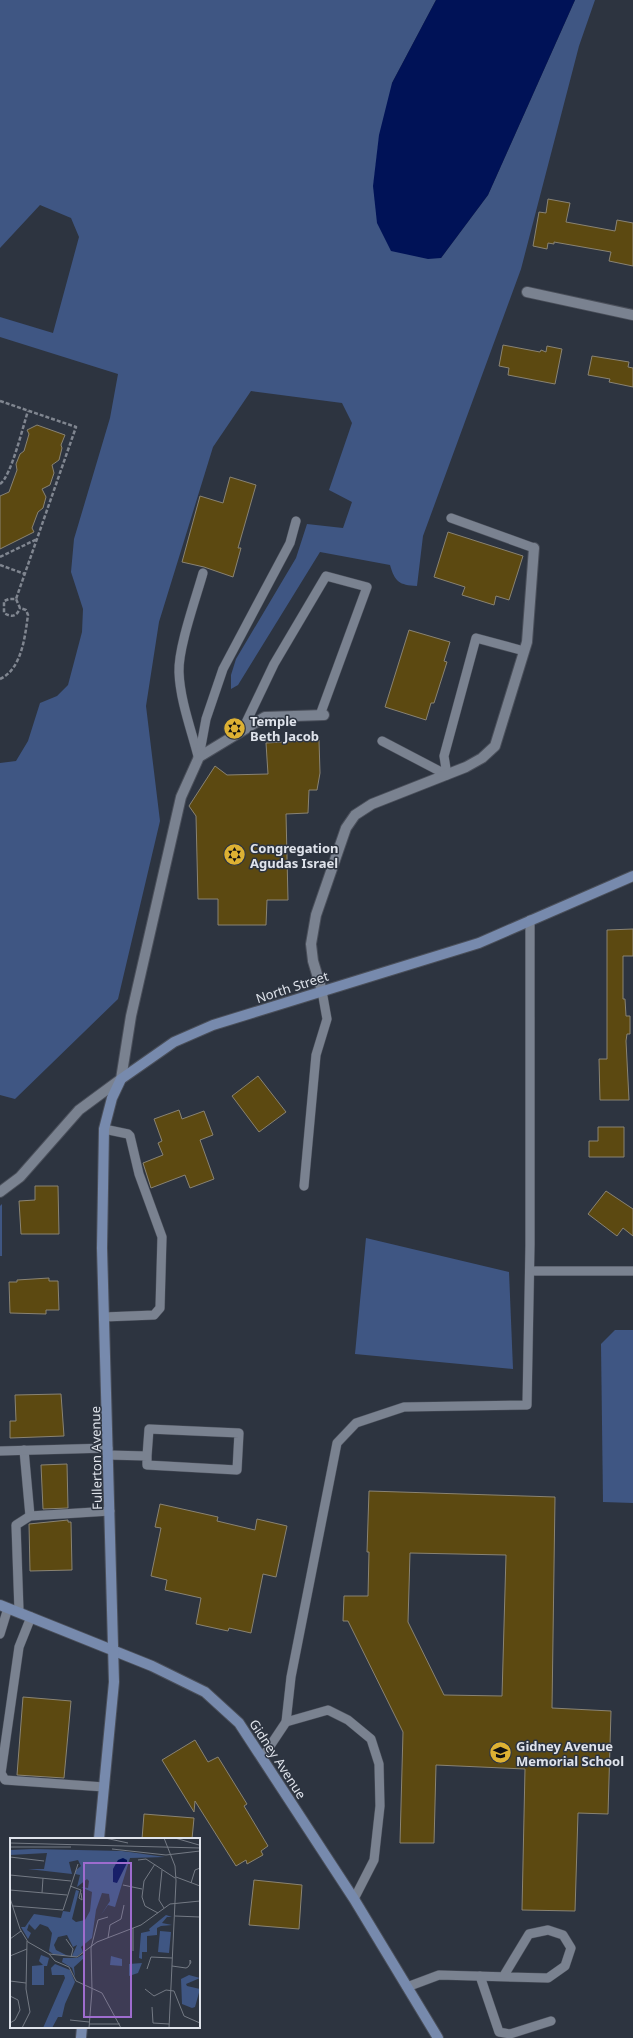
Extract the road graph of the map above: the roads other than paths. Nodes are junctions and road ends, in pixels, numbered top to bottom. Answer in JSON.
{"nodes":[{"id":1,"x":527,"y":292,"type":"dead end"},
{"id":2,"x":633,"y":315,"type":"edge"},
{"id":3,"x":451,"y":518,"type":"dead end"},
{"id":4,"x":296,"y":521,"type":"dead end"},
{"id":5,"x":534,"y":548,"type":"joint"},
{"id":6,"x":203,"y":573,"type":"dead end"},
{"id":7,"x":524,"y":651,"type":"junction"},
{"id":8,"x":322,"y":715,"type":"joint"},
{"id":9,"x":242,"y":731,"type":"junction"},
{"id":10,"x":382,"y":741,"type":"dead end"},
{"id":11,"x":199,"y":757,"type":"junction"},
{"id":12,"x":447,"y":775,"type":"junction"},
{"id":13,"x":633,"y":876,"type":"edge"},
{"id":14,"x":530,"y":920,"type":"junction"},
{"id":15,"x":322,"y":991,"type":"junction"},
{"id":16,"x":121,"y":1079,"type":"junction"},
{"id":17,"x":104,"y":1129,"type":"junction"},
{"id":18,"x":304,"y":1186,"type":"dead end"},
{"id":19,"x":0,"y":1192,"type":"edge"},
{"id":20,"x":530,"y":1271,"type":"junction"},
{"id":21,"x":633,"y":1271,"type":"edge"},
{"id":22,"x":104,"y":1316,"type":"junction"},
{"id":23,"x":24,"y":1450,"type":"junction"},
{"id":24,"x":0,"y":1451,"type":"edge"},
{"id":25,"x":108,"y":1452,"type":"junction"},
{"id":26,"x":147,"y":1456,"type":"junction"},
{"id":27,"x":110,"y":1511,"type":"junction"},
{"id":28,"x":30,"y":1516,"type":"junction"},
{"id":29,"x":4,"y":1606,"type":"edge"},
{"id":30,"x":19,"y":1611,"type":"junction"},
{"id":31,"x":31,"y":1617,"type":"junction"},
{"id":32,"x":0,"y":1634,"type":"edge"},
{"id":33,"x":114,"y":1650,"type":"junction"},
{"id":34,"x":286,"y":1722,"type":"junction"},
{"id":35,"x":262,"y":1758,"type":"junction"},
{"id":36,"x":104,"y":1787,"type":"junction"},
{"id":37,"x":99,"y":1838,"type":"edge"},
{"id":38,"x":354,"y":1898,"type":"junction"},
{"id":39,"x":480,"y":1976,"type":"junction"},
{"id":40,"x":503,"y":1977,"type":"junction"},
{"id":41,"x":407,"y":1987,"type":"junction"},
{"id":42,"x":551,"y":2021,"type":"dead end"},
{"id":43,"x":82,"y":2028,"type":"edge"},
{"id":44,"x":81,"y":2038,"type":"edge"},
{"id":45,"x":438,"y":2038,"type":"edge"}],
"edges":[{"from":1,"to":2,"type":"street"},
{"from":3,"to":5,"type":"lane"},
{"from":4,"to":11,"type":"lane"},
{"from":5,"to":7,"type":"street"},
{"from":6,"to":11,"type":"lane"},
{"from":7,"to":12,"type":"street"},
{"from":7,"to":12,"type":"lane"},
{"from":8,"to":9,"type":"street"},
{"from":8,"to":9,"type":"lane"},
{"from":9,"to":11,"type":"street"},
{"from":10,"to":12,"type":"lane"},
{"from":11,"to":16,"type":"street"},
{"from":12,"to":15,"type":"street"},
{"from":13,"to":14,"type":"street","name":"North Street"},
{"from":14,"to":15,"type":"street","name":"North Street"},
{"from":14,"to":20,"type":"lane"},
{"from":15,"to":16,"type":"street","name":"North Street"},
{"from":15,"to":18,"type":"lane"},
{"from":16,"to":17,"type":"street","name":"Fullerton Avenue"},
{"from":16,"to":19,"type":"street","name":"North Street"},
{"from":17,"to":22,"type":"street","name":"Fullerton Avenue"},
{"from":17,"to":22,"type":"lane"},
{"from":20,"to":21,"type":"lane"},
{"from":20,"to":34,"type":"lane"},
{"from":22,"to":25,"type":"street","name":"Fullerton Avenue"},
{"from":23,"to":24,"type":"lane"},
{"from":23,"to":25,"type":"lane"},
{"from":23,"to":28,"type":"lane"},
{"from":25,"to":26,"type":"lane"},
{"from":25,"to":27,"type":"street","name":"Fullerton Avenue"},
{"from":26,"to":26,"type":"lane"},
{"from":27,"to":28,"type":"lane"},
{"from":27,"to":33,"type":"street","name":"Fullerton Avenue"},
{"from":28,"to":30,"type":"lane"},
{"from":29,"to":30,"type":"street","name":"Gidney Avenue"},
{"from":29,"to":32,"type":"lane"},
{"from":30,"to":31,"type":"street","name":"Gidney Avenue"},
{"from":31,"to":33,"type":"street","name":"Gidney Avenue"},
{"from":31,"to":36,"type":"lane"},
{"from":33,"to":35,"type":"street","name":"Gidney Avenue"},
{"from":33,"to":36,"type":"street","name":"Fullerton Avenue"},
{"from":34,"to":35,"type":"lane"},
{"from":34,"to":38,"type":"lane"},
{"from":35,"to":38,"type":"street","name":"Gidney Avenue"},
{"from":36,"to":37,"type":"street","name":"Fullerton Avenue"},
{"from":38,"to":41,"type":"street","name":"Gidney Avenue"},
{"from":39,"to":40,"type":"lane"},
{"from":39,"to":41,"type":"lane"},
{"from":39,"to":42,"type":"lane"},
{"from":40,"to":40,"type":"lane"},
{"from":41,"to":45,"type":"street","name":"Gidney Avenue"},
{"from":43,"to":44,"type":"street"}]}
